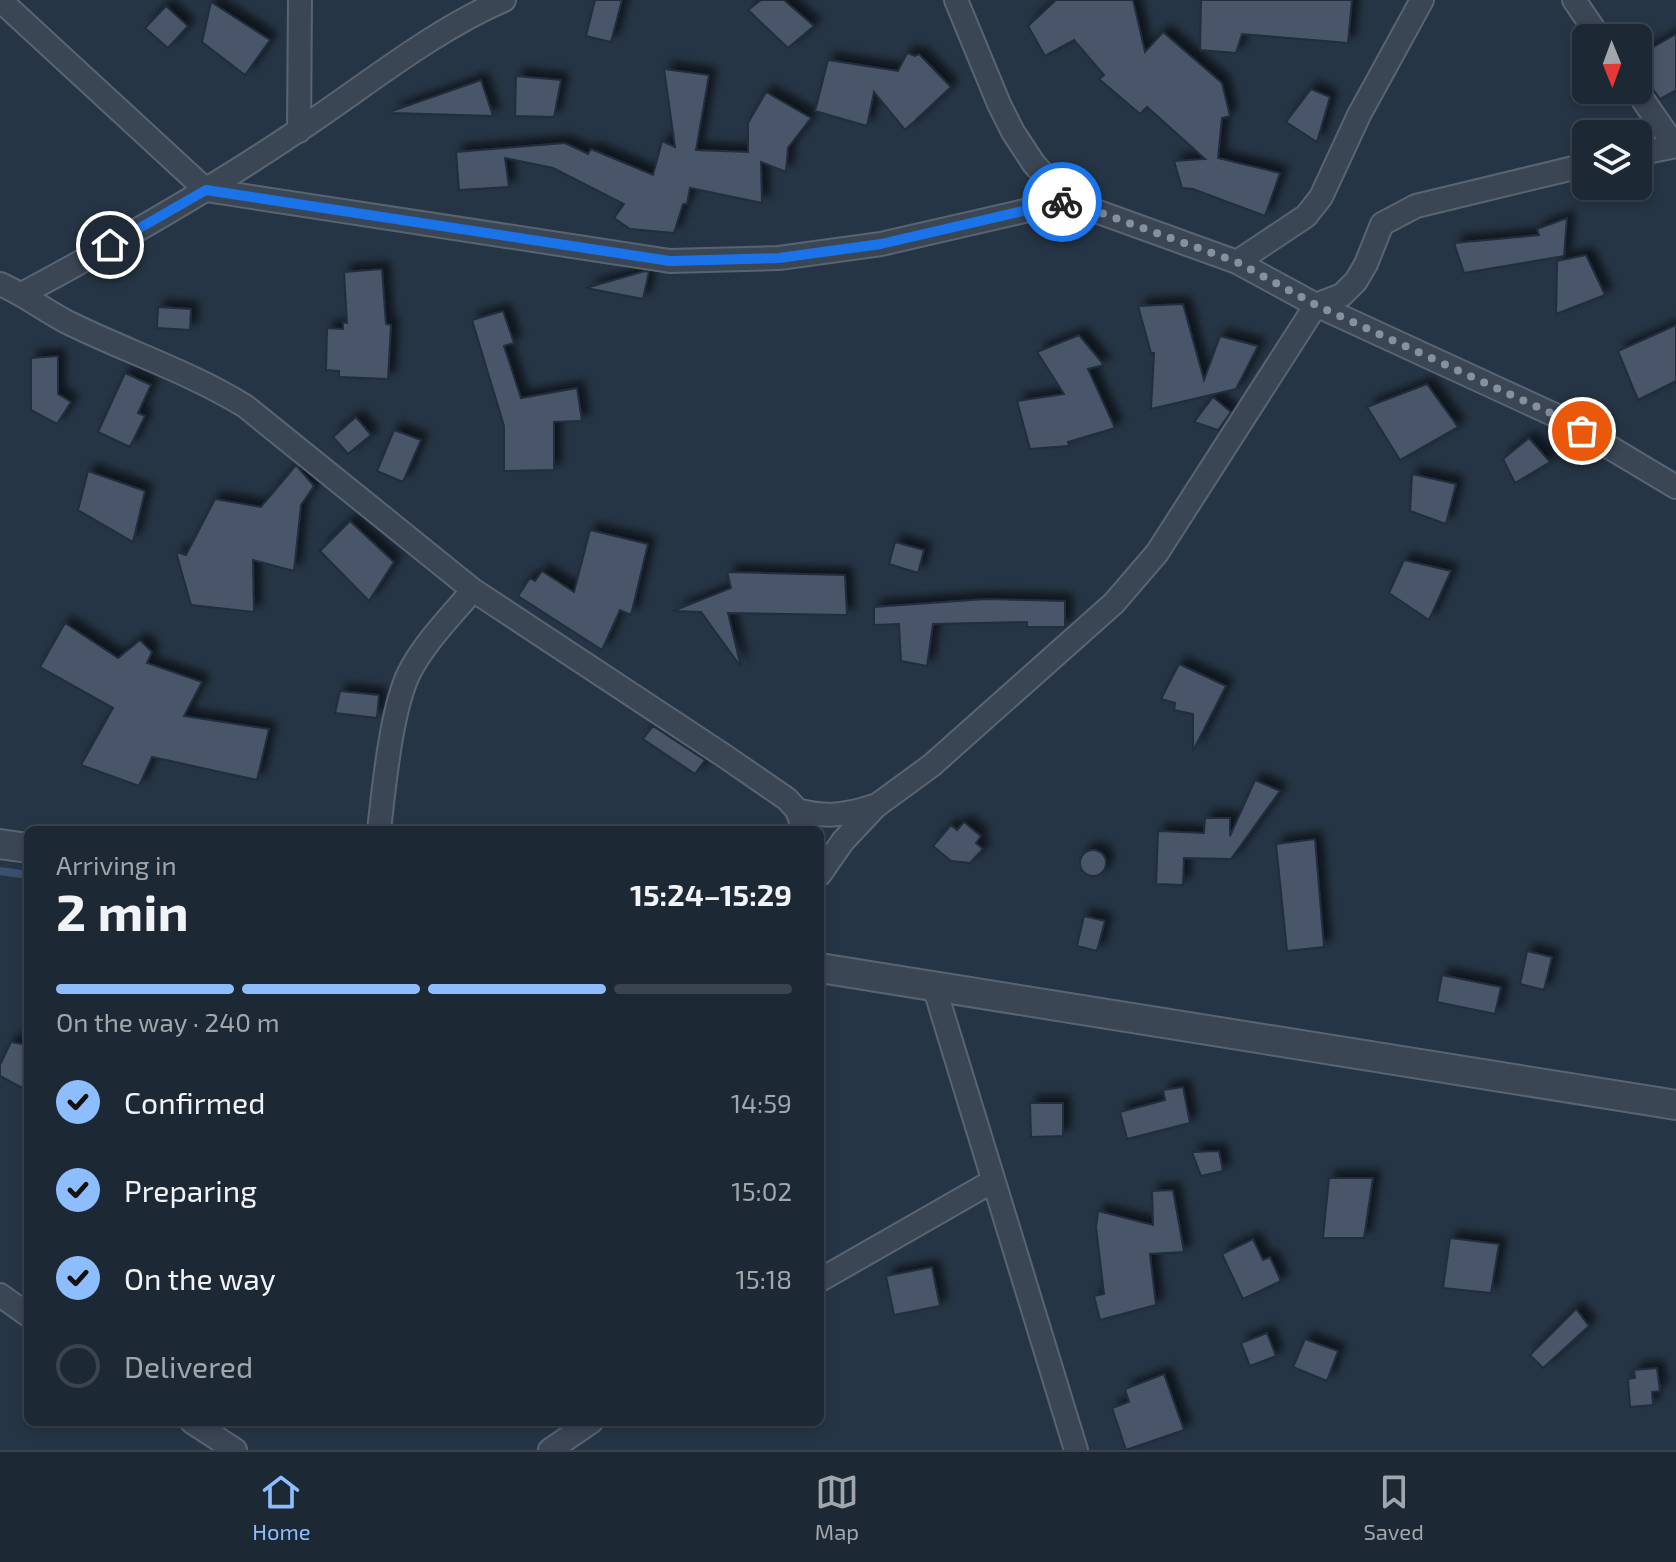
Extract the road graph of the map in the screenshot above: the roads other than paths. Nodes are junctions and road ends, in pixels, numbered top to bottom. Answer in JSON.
{"nodes":[{"id":1,"x":0,"y":0,"type":"edge"},
{"id":2,"x":300,"y":0,"type":"edge"},
{"id":3,"x":504,"y":0,"type":"edge"},
{"id":4,"x":956,"y":0,"type":"edge"},
{"id":5,"x":1422,"y":0,"type":"edge"},
{"id":6,"x":1574,"y":0,"type":"edge"},
{"id":7,"x":1590,"y":24,"type":"edge"},
{"id":8,"x":1646,"y":104,"type":"edge"},
{"id":9,"x":299,"y":131,"type":"junction"},
{"id":10,"x":1676,"y":146,"type":"edge"},
{"id":11,"x":1652,"y":151,"type":"edge"},
{"id":12,"x":1572,"y":168,"type":"edge"},
{"id":13,"x":206,"y":190,"type":"junction"},
{"id":14,"x":1068,"y":201,"type":"junction"},
{"id":15,"x":1237,"y":262,"type":"junction"},
{"id":16,"x":0,"y":284,"type":"edge"},
{"id":17,"x":22,"y":294,"type":"junction"},
{"id":18,"x":1316,"y":305,"type":"junction"},
{"id":19,"x":1676,"y":487,"type":"edge"},
{"id":20,"x":473,"y":590,"type":"junction"},
{"id":21,"x":876,"y":806,"type":"junction"},
{"id":22,"x":800,"y":820,"type":"edge"},
{"id":23,"x":380,"y":826,"type":"edge"},
{"id":24,"x":824,"y":868,"type":"edge"},
{"id":25,"x":824,"y":969,"type":"edge"},
{"id":26,"x":934,"y":986,"type":"junction"},
{"id":27,"x":1676,"y":1105,"type":"edge"},
{"id":28,"x":993,"y":1181,"type":"junction"},
{"id":29,"x":824,"y":1278,"type":"edge"},
{"id":30,"x":0,"y":1295,"type":"edge"},
{"id":31,"x":24,"y":1312,"type":"edge"},
{"id":32,"x":198,"y":1426,"type":"edge"},
{"id":33,"x":585,"y":1426,"type":"edge"},
{"id":34,"x":235,"y":1450,"type":"edge"},
{"id":35,"x":550,"y":1450,"type":"edge"},
{"id":36,"x":1076,"y":1450,"type":"edge"}],
"edges":[{"from":1,"to":13,"type":"street"},
{"from":2,"to":9,"type":"street"},
{"from":3,"to":9,"type":"street"},
{"from":4,"to":14,"type":"street"},
{"from":5,"to":15,"type":"street"},
{"from":6,"to":7,"type":"street"},
{"from":8,"to":10,"type":"street"},
{"from":9,"to":13,"type":"street"},
{"from":10,"to":11,"type":"street"},
{"from":12,"to":18,"type":"street"},
{"from":13,"to":14,"type":"street"},
{"from":13,"to":17,"type":"street"},
{"from":14,"to":15,"type":"street"},
{"from":15,"to":18,"type":"street"},
{"from":16,"to":17,"type":"street"},
{"from":17,"to":20,"type":"street"},
{"from":18,"to":19,"type":"street"},
{"from":18,"to":21,"type":"street"},
{"from":20,"to":22,"type":"street"},
{"from":20,"to":23,"type":"street"},
{"from":21,"to":22,"type":"street"},
{"from":21,"to":24,"type":"street"},
{"from":25,"to":26,"type":"street"},
{"from":26,"to":27,"type":"street"},
{"from":26,"to":28,"type":"street"},
{"from":28,"to":29,"type":"street"},
{"from":28,"to":36,"type":"street"},
{"from":30,"to":31,"type":"street"},
{"from":32,"to":34,"type":"street"},
{"from":33,"to":35,"type":"street"}]}
